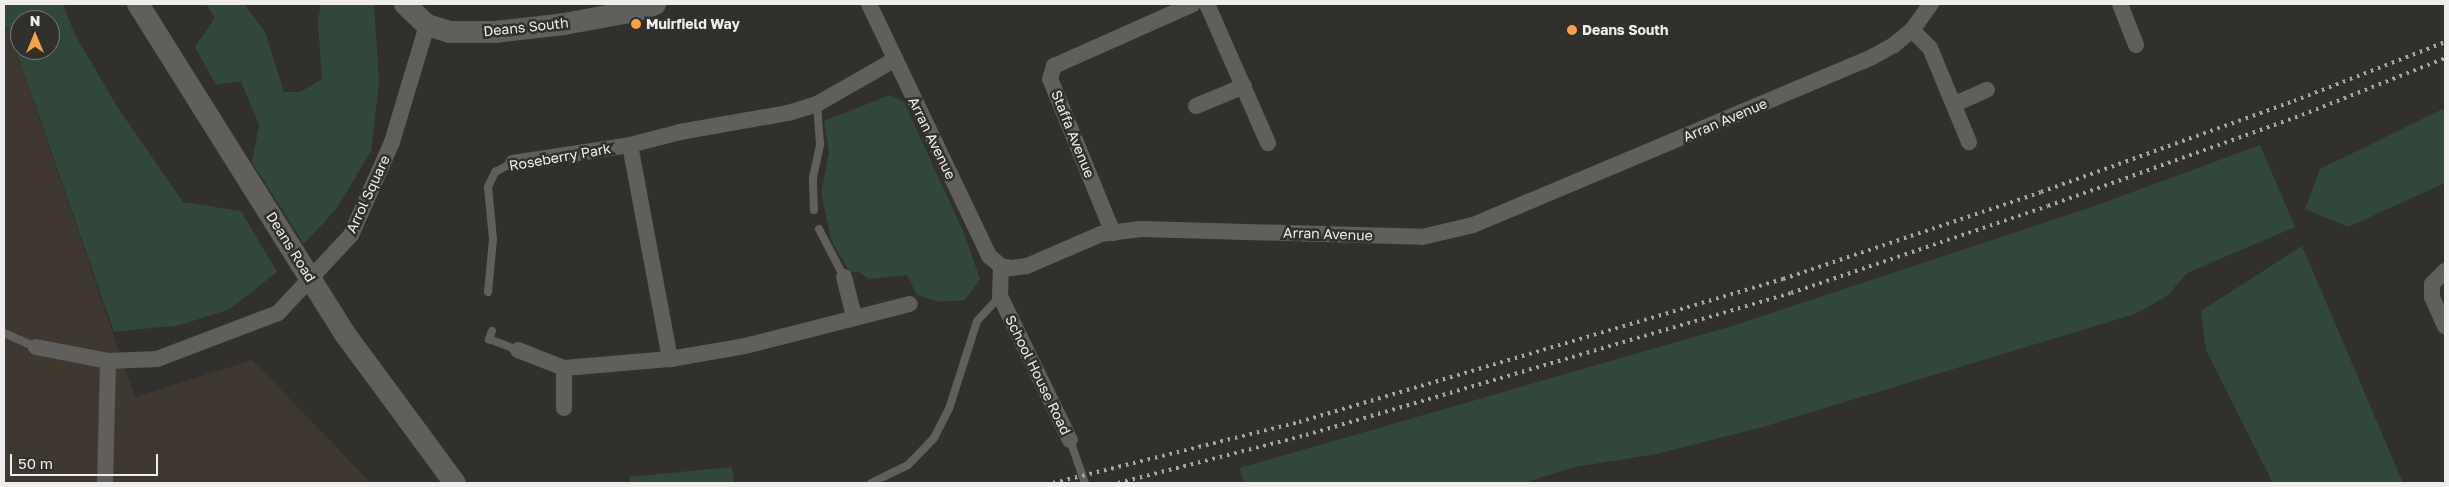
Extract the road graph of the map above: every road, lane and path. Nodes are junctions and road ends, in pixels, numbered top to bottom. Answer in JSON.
{"nodes":[{"id":1,"x":138,"y":4,"type":"edge"},
{"id":2,"x":404,"y":4,"type":"edge"},
{"id":3,"x":655,"y":4,"type":"edge"},
{"id":4,"x":870,"y":4,"type":"edge"},
{"id":5,"x":1193,"y":4,"type":"edge"},
{"id":6,"x":1207,"y":4,"type":"edge"},
{"id":7,"x":1931,"y":4,"type":"edge"},
{"id":8,"x":2120,"y":4,"type":"edge"},
{"id":9,"x":427,"y":25,"type":"junction"},
{"id":10,"x":1912,"y":30,"type":"junction"},
{"id":11,"x":2136,"y":44,"type":"dead end"},
{"id":12,"x":894,"y":60,"type":"junction"},
{"id":13,"x":1244,"y":86,"type":"junction"},
{"id":14,"x":1987,"y":90,"type":"dead end"},
{"id":15,"x":817,"y":104,"type":"junction"},
{"id":16,"x":1955,"y":104,"type":"junction"},
{"id":17,"x":1196,"y":106,"type":"dead end"},
{"id":18,"x":1969,"y":142,"type":"dead end"},
{"id":19,"x":1268,"y":143,"type":"dead end"},
{"id":20,"x":630,"y":145,"type":"junction"},
{"id":21,"x":513,"y":163,"type":"joint"},
{"id":22,"x":814,"y":210,"type":"dead end"},
{"id":23,"x":819,"y":229,"type":"dead end"},
{"id":24,"x":1113,"y":232,"type":"junction"},
{"id":25,"x":1001,"y":266,"type":"junction"},
{"id":26,"x":2445,"y":271,"type":"edge"},
{"id":27,"x":844,"y":277,"type":"joint"},
{"id":28,"x":488,"y":292,"type":"dead end"},
{"id":29,"x":1000,"y":296,"type":"junction"},
{"id":30,"x":910,"y":304,"type":"dead end"},
{"id":31,"x":854,"y":316,"type":"junction"},
{"id":32,"x":2445,"y":326,"type":"edge"},
{"id":33,"x":492,"y":331,"type":"dead end"},
{"id":34,"x":4,"y":332,"type":"edge"},
{"id":35,"x":36,"y":347,"type":"joint"},
{"id":36,"x":518,"y":350,"type":"joint"},
{"id":37,"x":670,"y":358,"type":"junction"},
{"id":38,"x":108,"y":362,"type":"junction"},
{"id":39,"x":564,"y":368,"type":"junction"},
{"id":40,"x":564,"y":408,"type":"dead end"},
{"id":41,"x":1070,"y":440,"type":"joint"},
{"id":42,"x":105,"y":483,"type":"edge"},
{"id":43,"x":454,"y":483,"type":"edge"},
{"id":44,"x":871,"y":483,"type":"edge"},
{"id":45,"x":1085,"y":483,"type":"edge"}],
"edges":[{"from":1,"to":43,"type":"street","name":"Deans Road"},
{"from":2,"to":9,"type":"street","name":"Deans South"},
{"from":3,"to":9,"type":"street","name":"Deans South"},
{"from":4,"to":12,"type":"street","name":"Arran Avenue"},
{"from":5,"to":24,"type":"street","name":"Staffa Avenue"},
{"from":6,"to":13,"type":"street"},
{"from":7,"to":10,"type":"street","name":"Arran Avenue"},
{"from":8,"to":11,"type":"street"},
{"from":9,"to":38,"type":"street","name":"Arrol Square"},
{"from":10,"to":16,"type":"street"},
{"from":10,"to":24,"type":"street","name":"Arran Avenue"},
{"from":12,"to":15,"type":"street","name":"Roseberry Park"},
{"from":12,"to":25,"type":"street","name":"Arran Avenue"},
{"from":13,"to":17,"type":"street"},
{"from":13,"to":19,"type":"street"},
{"from":14,"to":16,"type":"street"},
{"from":15,"to":20,"type":"street","name":"Roseberry Park"},
{"from":15,"to":22,"type":"lane"},
{"from":16,"to":18,"type":"street"},
{"from":20,"to":21,"type":"street","name":"Roseberry Park"},
{"from":20,"to":37,"type":"street","name":"Roseberry Park"},
{"from":21,"to":28,"type":"lane","name":"Roseberry Park"},
{"from":23,"to":27,"type":"lane"},
{"from":24,"to":25,"type":"street","name":"Arran Avenue"},
{"from":25,"to":29,"type":"street","name":"School House Road"},
{"from":26,"to":32,"type":"street"},
{"from":27,"to":31,"type":"street"},
{"from":29,"to":41,"type":"street","name":"School House Road"},
{"from":29,"to":44,"type":"lane"},
{"from":30,"to":31,"type":"street"},
{"from":31,"to":37,"type":"street"},
{"from":33,"to":36,"type":"lane"},
{"from":34,"to":35,"type":"lane"},
{"from":35,"to":38,"type":"street","name":"Arrol Square"},
{"from":36,"to":39,"type":"street"},
{"from":37,"to":39,"type":"street"},
{"from":38,"to":42,"type":"street"},
{"from":39,"to":40,"type":"street"},
{"from":41,"to":45,"type":"lane","name":"School House Road"}]}
